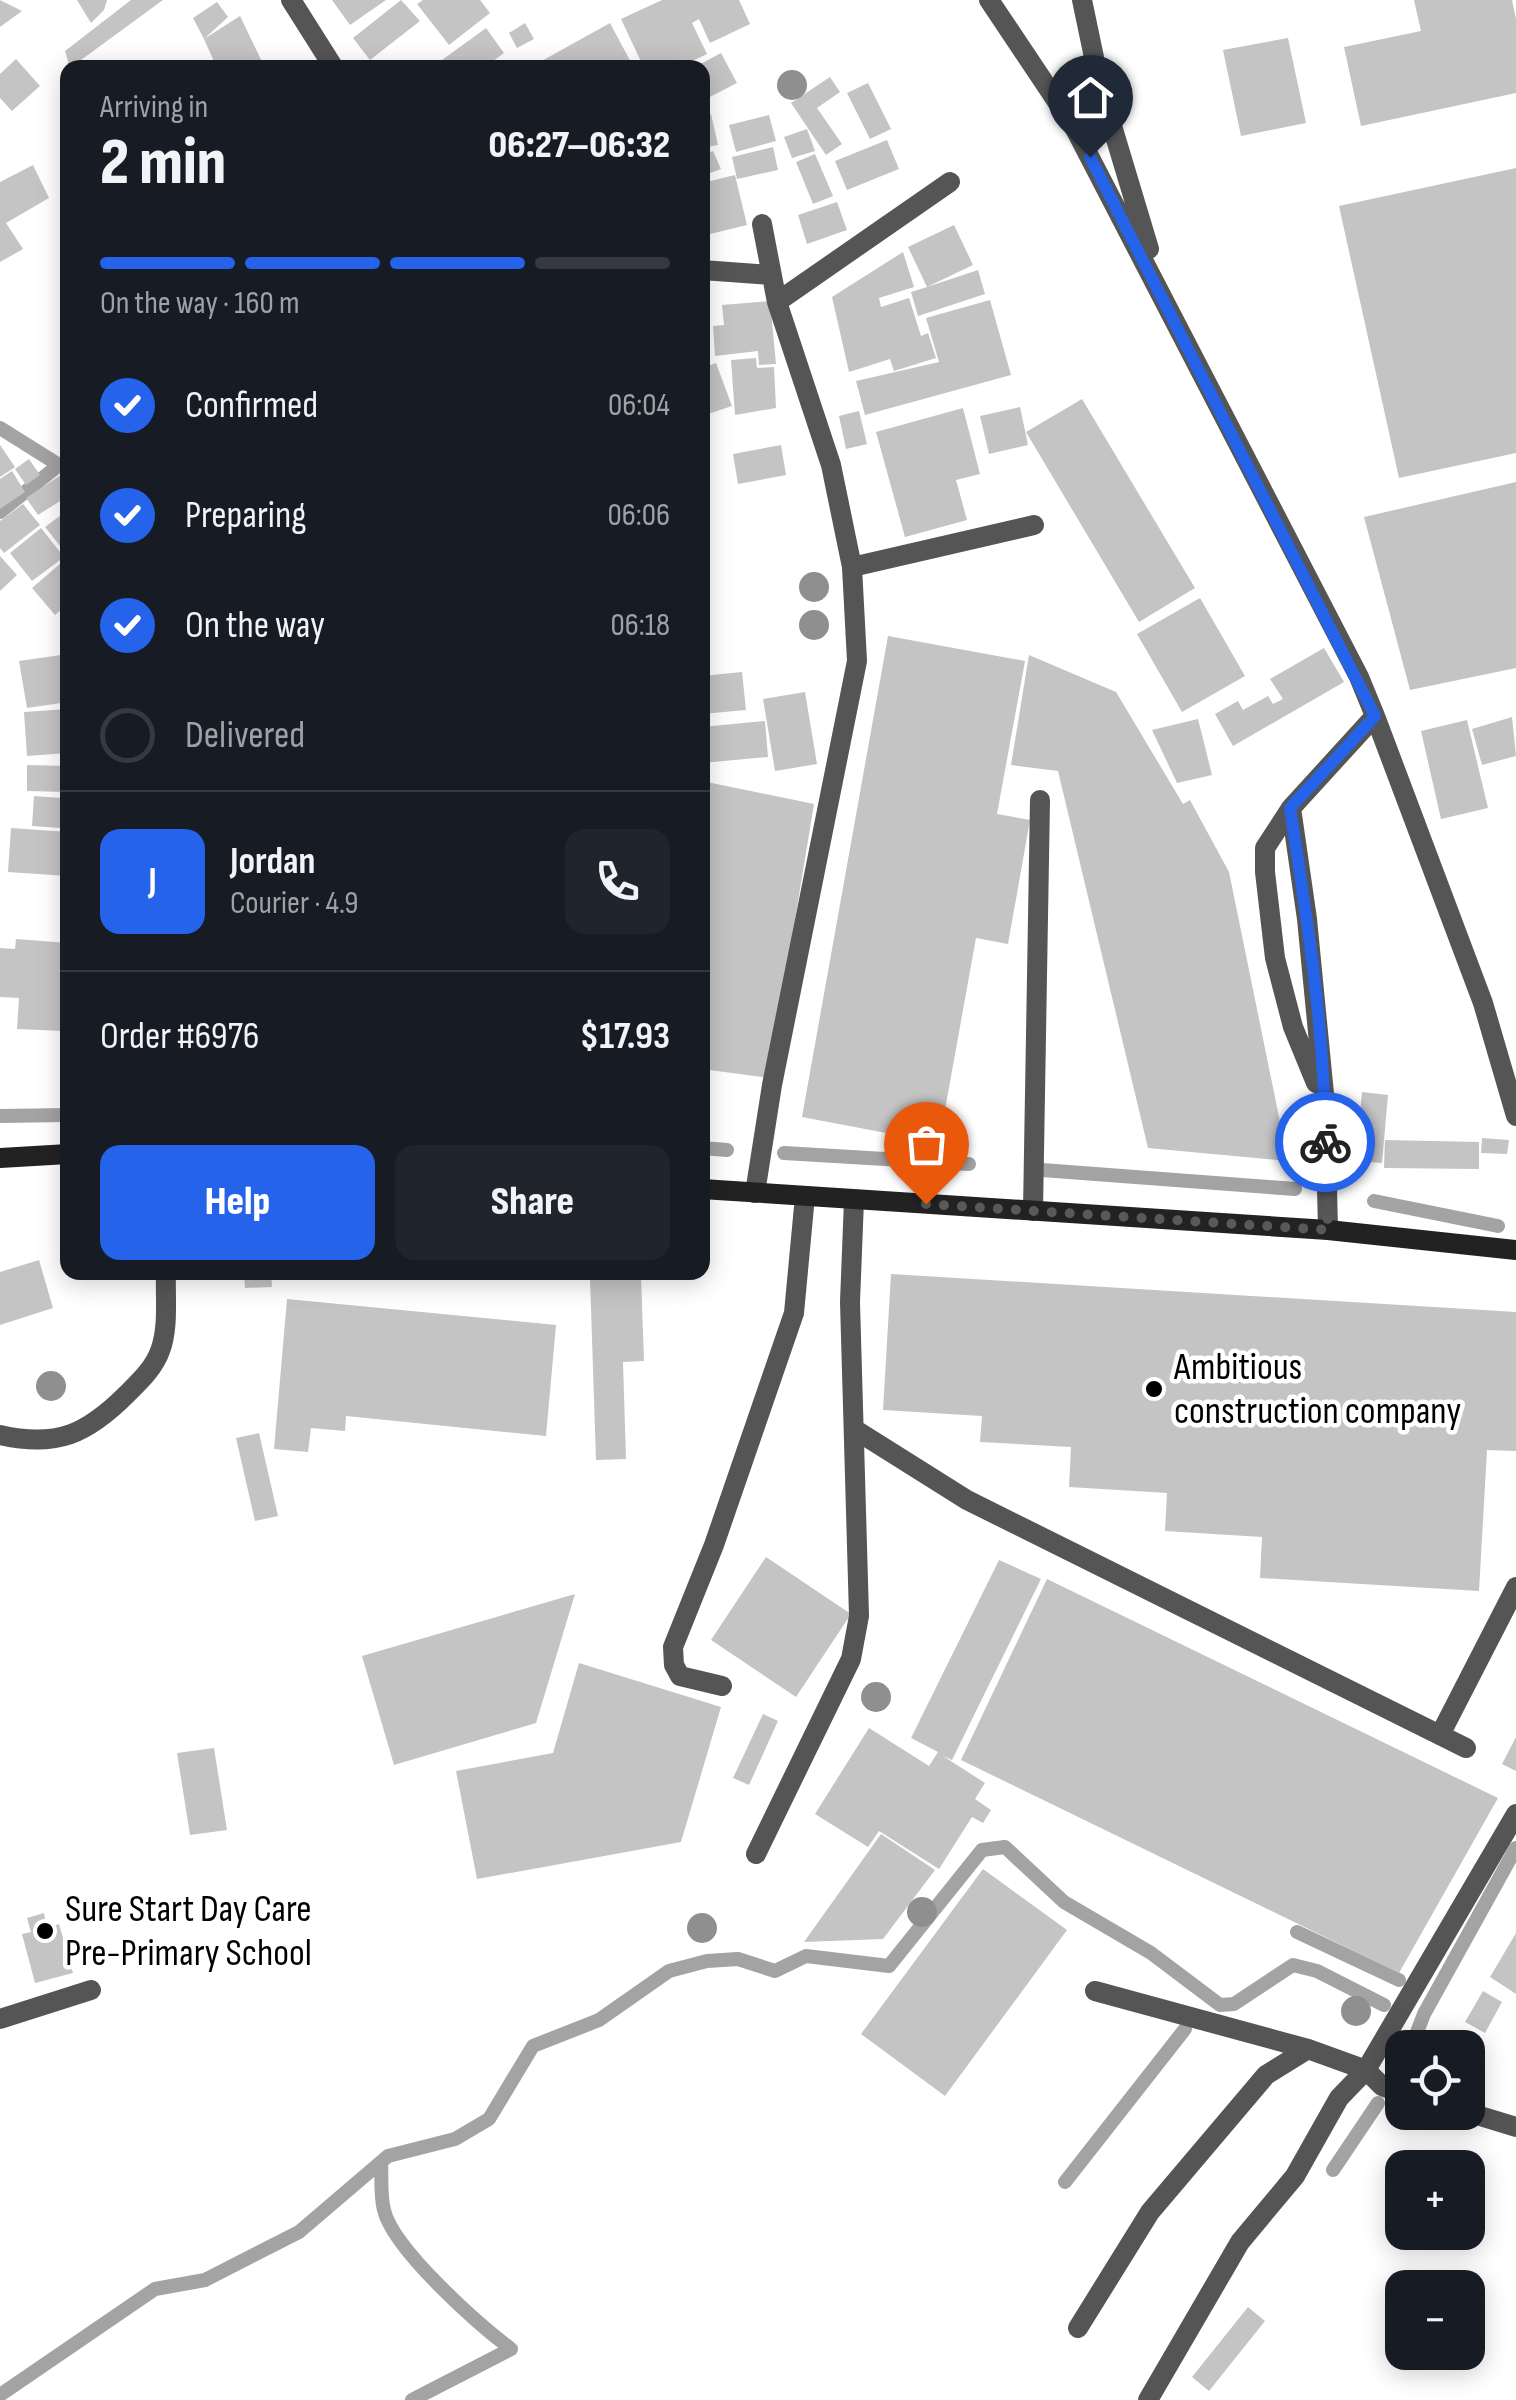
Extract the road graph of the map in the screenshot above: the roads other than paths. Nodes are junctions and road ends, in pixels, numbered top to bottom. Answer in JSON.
{"nodes":[{"id":1,"x":291,"y":0,"type":"edge"},
{"id":2,"x":989,"y":0,"type":"edge"},
{"id":3,"x":1082,"y":0,"type":"edge"},
{"id":4,"x":329,"y":60,"type":"edge"},
{"id":5,"x":950,"y":182,"type":"dead end"},
{"id":6,"x":762,"y":224,"type":"dead end"},
{"id":7,"x":710,"y":271,"type":"edge"},
{"id":8,"x":771,"y":275,"type":"junction"},
{"id":9,"x":777,"y":302,"type":"junction"},
{"id":10,"x":1168,"y":307,"type":"junction"},
{"id":11,"x":1034,"y":524,"type":"dead end"},
{"id":12,"x":852,"y":567,"type":"junction"},
{"id":13,"x":1375,"y":716,"type":"junction"},
{"id":14,"x":1040,"y":800,"type":"dead end"},
{"id":15,"x":1290,"y":808,"type":"junction"},
{"id":16,"x":1325,"y":1104,"type":"junction"},
{"id":17,"x":1516,"y":1116,"type":"edge"},
{"id":18,"x":60,"y":1154,"type":"edge"},
{"id":19,"x":0,"y":1158,"type":"edge"},
{"id":20,"x":710,"y":1190,"type":"edge"},
{"id":21,"x":756,"y":1193,"type":"junction"},
{"id":22,"x":805,"y":1196,"type":"junction"},
{"id":23,"x":854,"y":1200,"type":"junction"},
{"id":24,"x":1033,"y":1211,"type":"junction"},
{"id":25,"x":1328,"y":1230,"type":"junction"},
{"id":26,"x":1516,"y":1250,"type":"edge"},
{"id":27,"x":166,"y":1280,"type":"edge"},
{"id":28,"x":854,"y":1429,"type":"junction"},
{"id":29,"x":0,"y":1435,"type":"edge"},
{"id":30,"x":1516,"y":1587,"type":"edge"},
{"id":31,"x":722,"y":1686,"type":"dead end"},
{"id":32,"x":1440,"y":1735,"type":"junction"},
{"id":33,"x":1466,"y":1748,"type":"dead end"},
{"id":34,"x":1516,"y":1814,"type":"edge"},
{"id":35,"x":756,"y":1854,"type":"dead end"},
{"id":36,"x":91,"y":1990,"type":"dead end"},
{"id":37,"x":1095,"y":1992,"type":"dead end"},
{"id":38,"x":0,"y":2019,"type":"edge"},
{"id":39,"x":1308,"y":2048,"type":"junction"},
{"id":40,"x":1366,"y":2070,"type":"junction"},
{"id":41,"x":1385,"y":2084,"type":"edge"},
{"id":42,"x":1485,"y":2118,"type":"edge"},
{"id":43,"x":1516,"y":2127,"type":"edge"},
{"id":44,"x":1078,"y":2328,"type":"dead end"},
{"id":45,"x":1148,"y":2400,"type":"edge"}],
"edges":[{"from":1,"to":4,"type":"street"},
{"from":2,"to":10,"type":"street"},
{"from":3,"to":10,"type":"street"},
{"from":5,"to":9,"type":"street"},
{"from":6,"to":8,"type":"street"},
{"from":7,"to":8,"type":"street"},
{"from":8,"to":9,"type":"street"},
{"from":9,"to":12,"type":"street"},
{"from":10,"to":13,"type":"street"},
{"from":11,"to":12,"type":"street"},
{"from":12,"to":21,"type":"street"},
{"from":13,"to":15,"type":"street"},
{"from":13,"to":17,"type":"street"},
{"from":14,"to":24,"type":"street"},
{"from":15,"to":16,"type":"street"},
{"from":15,"to":16,"type":"street"},
{"from":16,"to":25,"type":"street"},
{"from":18,"to":19,"type":"main road"},
{"from":20,"to":21,"type":"main road"},
{"from":21,"to":22,"type":"main road"},
{"from":22,"to":23,"type":"main road"},
{"from":22,"to":31,"type":"street"},
{"from":23,"to":24,"type":"main road"},
{"from":23,"to":28,"type":"street"},
{"from":24,"to":25,"type":"main road"},
{"from":25,"to":26,"type":"main road"},
{"from":27,"to":29,"type":"street"},
{"from":28,"to":32,"type":"street"},
{"from":28,"to":35,"type":"street"},
{"from":30,"to":32,"type":"street"},
{"from":32,"to":33,"type":"street"},
{"from":34,"to":40,"type":"street"},
{"from":36,"to":38,"type":"street"},
{"from":37,"to":39,"type":"street"},
{"from":39,"to":40,"type":"street"},
{"from":39,"to":44,"type":"street"},
{"from":40,"to":41,"type":"street"},
{"from":40,"to":45,"type":"street"},
{"from":42,"to":43,"type":"street"}]}
